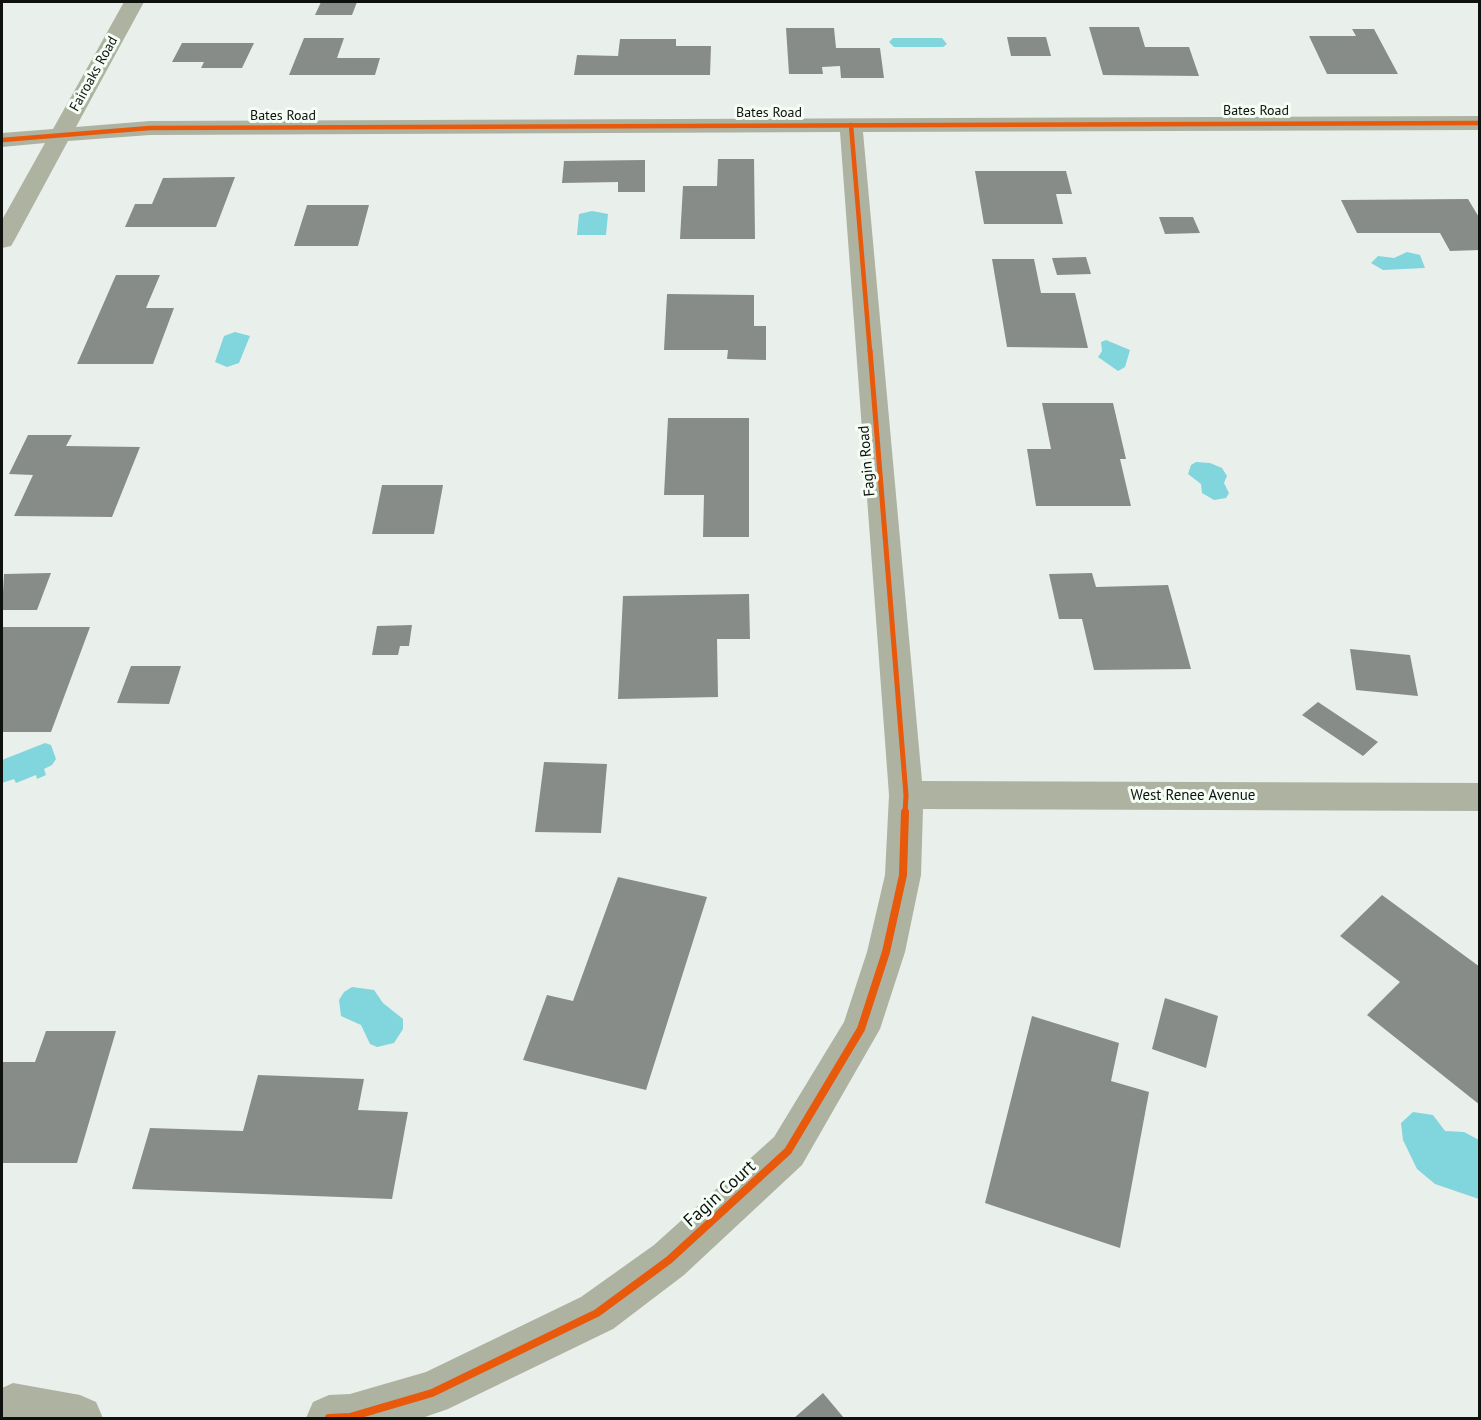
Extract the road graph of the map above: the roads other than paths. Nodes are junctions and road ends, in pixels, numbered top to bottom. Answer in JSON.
{"nodes":[{"id":1,"x":134,"y":2,"type":"edge"},
{"id":2,"x":1479,"y":123,"type":"edge"},
{"id":3,"x":851,"y":125,"type":"junction"},
{"id":4,"x":60,"y":135,"type":"junction"},
{"id":5,"x":2,"y":140,"type":"edge"},
{"id":6,"x":2,"y":241,"type":"edge"},
{"id":7,"x":906,"y":795,"type":"junction"},
{"id":8,"x":1479,"y":798,"type":"edge"},
{"id":9,"x":13,"y":1406,"type":"dead end"},
{"id":10,"x":80,"y":1419,"type":"edge"},
{"id":11,"x":329,"y":1419,"type":"edge"}],
"edges":[{"from":1,"to":4,"type":"street","name":"Fairoaks Road"},
{"from":2,"to":3,"type":"street","name":"Bates Road"},
{"from":3,"to":4,"type":"street","name":"Bates Road"},
{"from":3,"to":7,"type":"street","name":"Fagin Road"},
{"from":4,"to":5,"type":"street","name":"Bates Road"},
{"from":4,"to":6,"type":"street","name":"Fairoaks Road"},
{"from":7,"to":8,"type":"street","name":"West Renee Avenue"},
{"from":7,"to":11,"type":"street","name":"Fagin Court"},
{"from":9,"to":10,"type":"street"}]}
